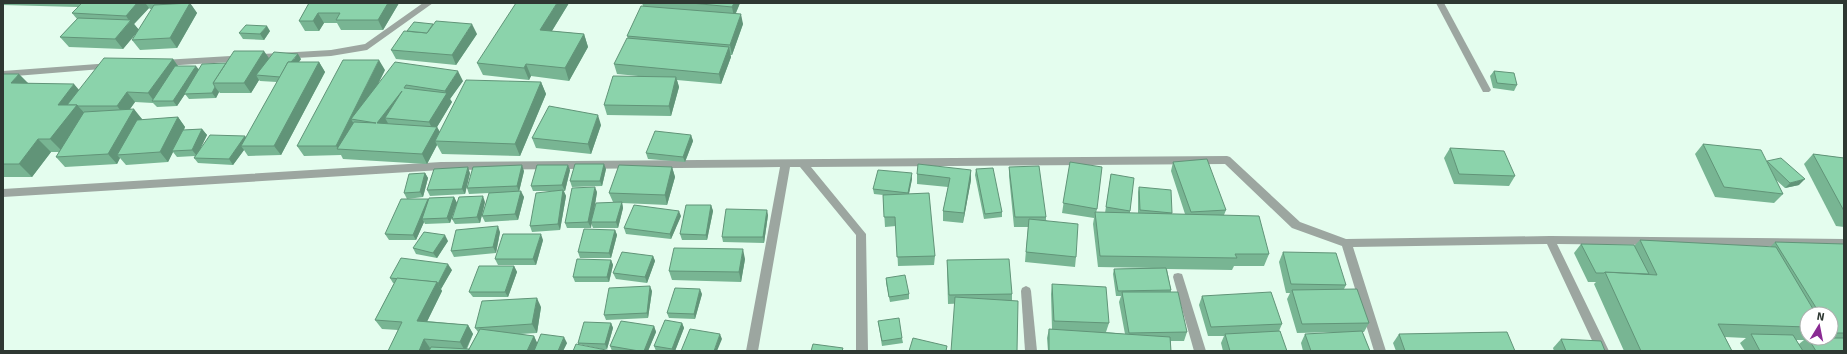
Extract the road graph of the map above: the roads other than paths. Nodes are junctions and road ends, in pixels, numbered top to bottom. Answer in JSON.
{"nodes":[{"id":1,"x":429,"y":3,"type":"edge"},
{"id":2,"x":1440,"y":3,"type":"edge"},
{"id":3,"x":150,"y":64,"type":"edge"},
{"id":4,"x":119,"y":66,"type":"edge"},
{"id":5,"x":3,"y":74,"type":"edge"},
{"id":6,"x":1486,"y":90,"type":"dead end"},
{"id":7,"x":786,"y":163,"type":"junction"},
{"id":8,"x":802,"y":163,"type":"junction"},
{"id":9,"x":3,"y":192,"type":"edge"},
{"id":10,"x":1550,"y":240,"type":"junction"},
{"id":11,"x":1346,"y":243,"type":"junction"},
{"id":12,"x":1844,"y":244,"type":"edge"},
{"id":13,"x":1178,"y":277,"type":"dead end"},
{"id":14,"x":1026,"y":290,"type":"dead end"},
{"id":15,"x":752,"y":351,"type":"edge"},
{"id":16,"x":862,"y":351,"type":"edge"},
{"id":17,"x":1031,"y":351,"type":"edge"},
{"id":18,"x":1200,"y":351,"type":"edge"},
{"id":19,"x":1380,"y":351,"type":"edge"},
{"id":20,"x":1603,"y":351,"type":"edge"}],
"edges":[{"from":1,"to":3,"type":"street"},
{"from":2,"to":6,"type":"street"},
{"from":4,"to":5,"type":"street"},
{"from":7,"to":8,"type":"street"},
{"from":7,"to":9,"type":"street"},
{"from":7,"to":15,"type":"street"},
{"from":8,"to":11,"type":"street"},
{"from":8,"to":16,"type":"street"},
{"from":10,"to":11,"type":"street"},
{"from":10,"to":12,"type":"street"},
{"from":10,"to":20,"type":"street"},
{"from":11,"to":19,"type":"street"},
{"from":13,"to":18,"type":"street"},
{"from":14,"to":17,"type":"street"}]}
